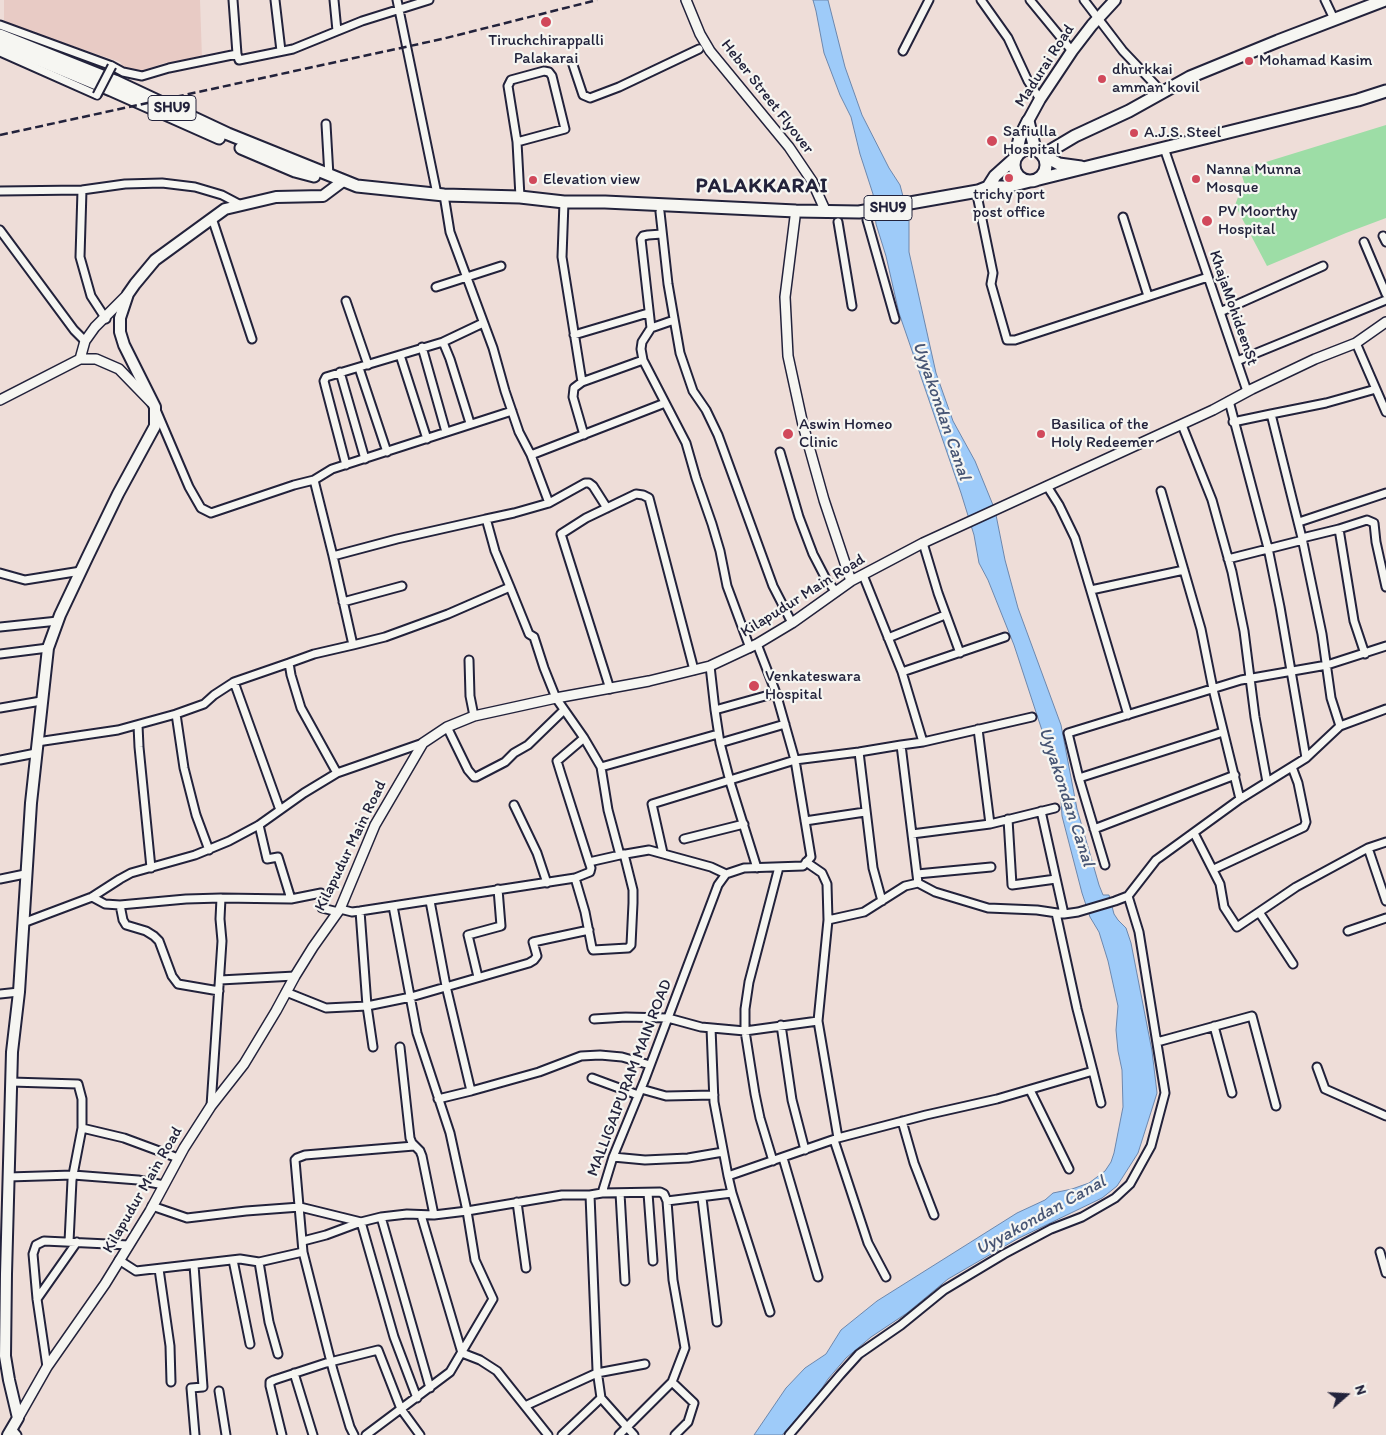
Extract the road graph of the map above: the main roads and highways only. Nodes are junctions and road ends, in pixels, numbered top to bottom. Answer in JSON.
{"nodes":[{"id":1,"x":1115,"y":0,"type":"edge"},
{"id":2,"x":1385,"y":0,"type":"edge"},
{"id":3,"x":0,"y":35,"type":"edge"},
{"id":4,"x":0,"y":44,"type":"edge"},
{"id":5,"x":1386,"y":91,"type":"edge"},
{"id":6,"x":1028,"y":122,"type":"junction"},
{"id":7,"x":1039,"y":152,"type":"junction"},
{"id":8,"x":1015,"y":158,"type":"junction"},
{"id":9,"x":1082,"y":167,"type":"junction"},
{"id":10,"x":1034,"y":180,"type":"junction"},
{"id":11,"x":343,"y":181,"type":"junction"},
{"id":12,"x":981,"y":193,"type":"junction"},
{"id":13,"x":3,"y":1274,"type":"edge"},
{"id":14,"x":4,"y":1382,"type":"edge"},
{"id":15,"x":12,"y":1433,"type":"edge"}],
"edges":[{"from":1,"to":6,"type":"main road","name":"Madurai Road"},
{"from":2,"to":7,"type":"main road"},
{"from":3,"to":11,"type":"main road","number":"SHU9"},
{"from":4,"to":11,"type":"main road","number":"SHU9"},
{"from":5,"to":9,"type":"main road"},
{"from":6,"to":7,"type":"main road"},
{"from":6,"to":8,"type":"main road","name":"Madurai Road"},
{"from":7,"to":8,"type":"main road"},
{"from":7,"to":9,"type":"main road"},
{"from":7,"to":10,"type":"main road"},
{"from":8,"to":10,"type":"main road"},
{"from":8,"to":12,"type":"main road"},
{"from":9,"to":10,"type":"main road"},
{"from":10,"to":12,"type":"main road","number":"SHU9"},
{"from":11,"to":12,"type":"main road","number":"SHU9"},
{"from":11,"to":13,"type":"main road"},
{"from":13,"to":14,"type":"main road"},
{"from":14,"to":15,"type":"main road"}]}
